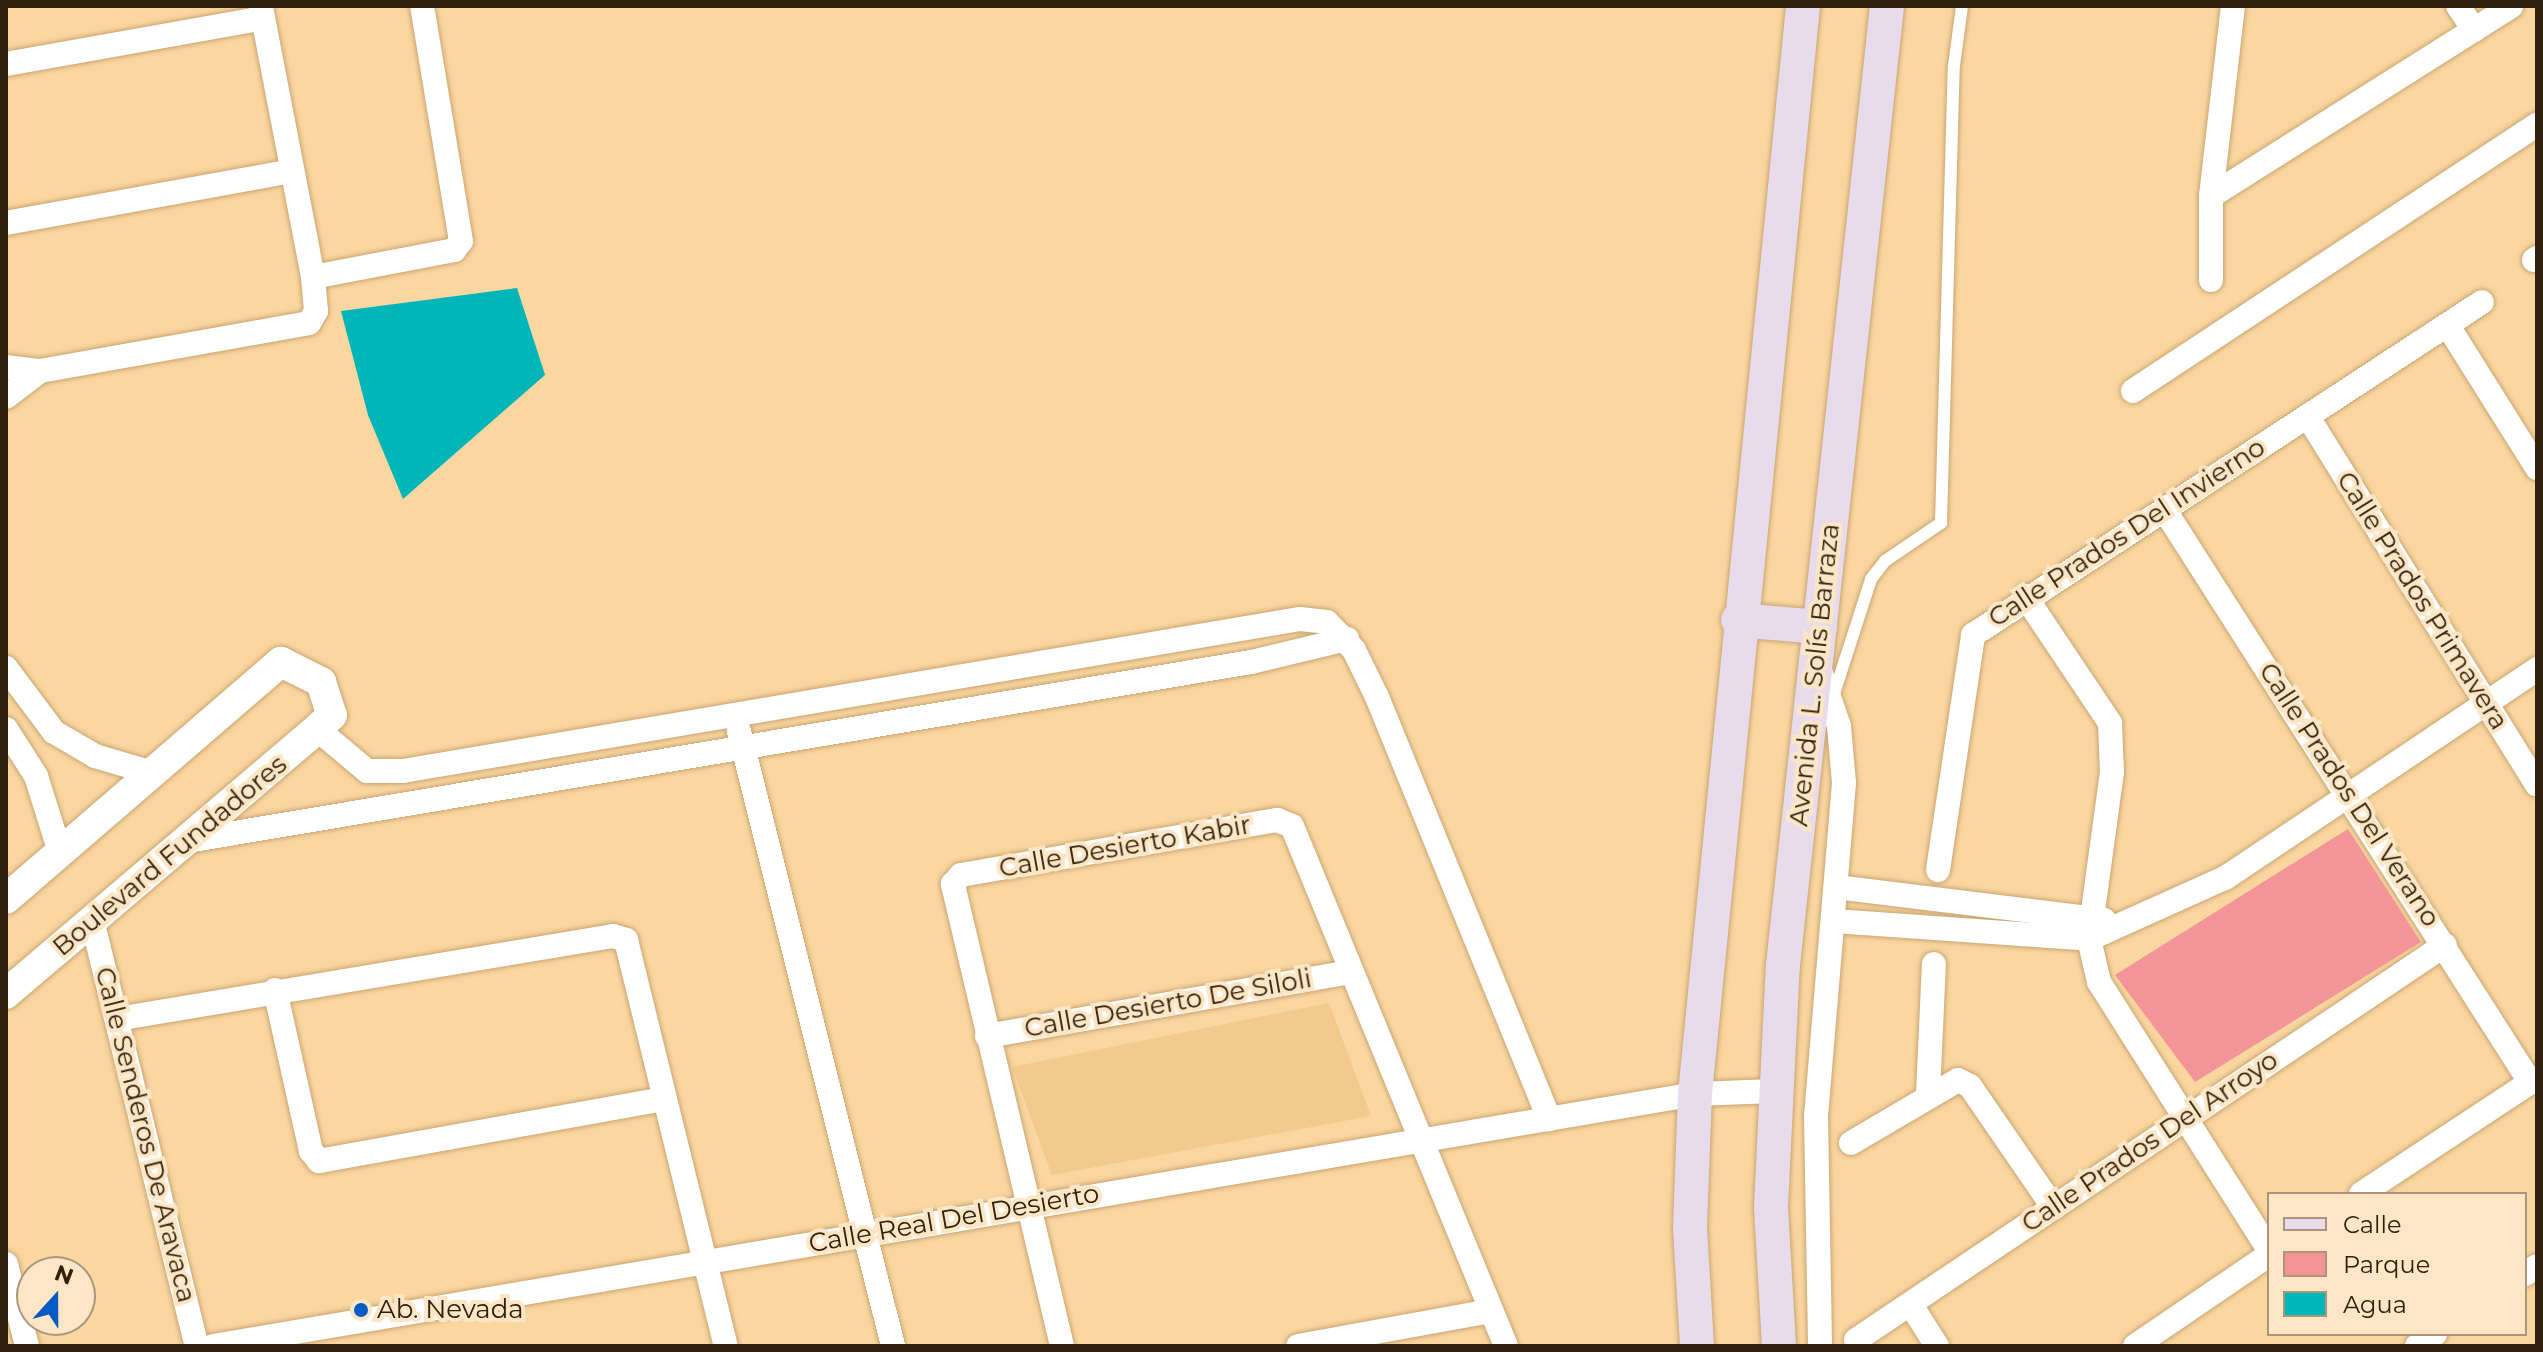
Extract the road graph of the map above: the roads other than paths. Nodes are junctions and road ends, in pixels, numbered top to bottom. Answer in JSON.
{"nodes":[{"id":1,"x":422,"y":6,"type":"edge"},
{"id":2,"x":1803,"y":6,"type":"edge"},
{"id":3,"x":1887,"y":6,"type":"edge"},
{"id":4,"x":1962,"y":6,"type":"edge"},
{"id":5,"x":2233,"y":6,"type":"edge"},
{"id":6,"x":2458,"y":6,"type":"edge"},
{"id":7,"x":2511,"y":6,"type":"edge"},
{"id":8,"x":262,"y":12,"type":"edge"},
{"id":9,"x":2474,"y":30,"type":"junction"},
{"id":10,"x":6,"y":64,"type":"edge"},
{"id":11,"x":2537,"y":125,"type":"edge"},
{"id":12,"x":291,"y":171,"type":"junction"},
{"id":13,"x":2211,"y":196,"type":"junction"},
{"id":14,"x":6,"y":223,"type":"edge"},
{"id":15,"x":313,"y":277,"type":"junction"},
{"id":16,"x":2211,"y":280,"type":"dead end"},
{"id":17,"x":2482,"y":302,"type":"dead end"},
{"id":18,"x":2448,"y":326,"type":"junction"},
{"id":19,"x":10,"y":373,"type":"edge"},
{"id":20,"x":2133,"y":391,"type":"dead end"},
{"id":21,"x":2308,"y":417,"type":"junction"},
{"id":22,"x":2537,"y":468,"type":"edge"},
{"id":23,"x":2164,"y":509,"type":"junction"},
{"id":24,"x":2025,"y":596,"type":"junction"},
{"id":25,"x":1738,"y":620,"type":"junction"},
{"id":26,"x":1820,"y":627,"type":"junction"},
{"id":27,"x":1347,"y":639,"type":"junction"},
{"id":28,"x":1817,"y":662,"type":"junction"},
{"id":29,"x":6,"y":668,"type":"edge"},
{"id":30,"x":2537,"y":669,"type":"edge"},
{"id":31,"x":1833,"y":699,"type":"junction"},
{"id":32,"x":2486,"y":703,"type":"junction"},
{"id":33,"x":33,"y":710,"type":"junction"},
{"id":34,"x":736,"y":715,"type":"junction"},
{"id":35,"x":325,"y":722,"type":"junction"},
{"id":36,"x":7,"y":731,"type":"edge"},
{"id":37,"x":742,"y":747,"type":"junction"},
{"id":38,"x":152,"y":773,"type":"junction"},
{"id":39,"x":2537,"y":785,"type":"edge"},
{"id":40,"x":2350,"y":793,"type":"junction"},
{"id":41,"x":193,"y":840,"type":"junction"},
{"id":42,"x":60,"y":852,"type":"junction"},
{"id":43,"x":1938,"y":870,"type":"dead end"},
{"id":44,"x":1836,"y":887,"type":"junction"},
{"id":45,"x":6,"y":899,"type":"edge"},
{"id":46,"x":2091,"y":915,"type":"junction"},
{"id":47,"x":1834,"y":921,"type":"junction"},
{"id":48,"x":93,"y":924,"type":"junction"},
{"id":49,"x":2120,"y":927,"type":"junction"},
{"id":50,"x":2089,"y":939,"type":"junction"},
{"id":51,"x":2445,"y":945,"type":"junction"},
{"id":52,"x":1934,"y":964,"type":"dead end"},
{"id":53,"x":1350,"y":972,"type":"junction"},
{"id":54,"x":275,"y":990,"type":"junction"},
{"id":55,"x":6,"y":994,"type":"edge"},
{"id":56,"x":117,"y":1019,"type":"junction"},
{"id":57,"x":987,"y":1036,"type":"junction"},
{"id":58,"x":2533,"y":1080,"type":"edge"},
{"id":59,"x":1774,"y":1091,"type":"junction"},
{"id":60,"x":1695,"y":1094,"type":"junction"},
{"id":61,"x":1928,"y":1094,"type":"junction"},
{"id":62,"x":663,"y":1099,"type":"junction"},
{"id":63,"x":2185,"y":1115,"type":"junction"},
{"id":64,"x":1549,"y":1119,"type":"junction"},
{"id":65,"x":1420,"y":1141,"type":"junction"},
{"id":66,"x":1851,"y":1143,"type":"dead end"},
{"id":67,"x":2364,"y":1192,"type":"edge"},
{"id":68,"x":1027,"y":1206,"type":"junction"},
{"id":69,"x":2054,"y":1208,"type":"junction"},
{"id":70,"x":865,"y":1233,"type":"junction"},
{"id":71,"x":2267,"y":1250,"type":"edge"},
{"id":72,"x":2267,"y":1254,"type":"edge"},
{"id":73,"x":6,"y":1264,"type":"edge"},
{"id":74,"x":706,"y":1264,"type":"junction"},
{"id":75,"x":1911,"y":1305,"type":"junction"},
{"id":76,"x":1490,"y":1311,"type":"junction"},
{"id":77,"x":1856,"y":1340,"type":"dead end"},
{"id":78,"x":27,"y":1346,"type":"edge"},
{"id":79,"x":197,"y":1346,"type":"edge"},
{"id":80,"x":213,"y":1346,"type":"edge"},
{"id":81,"x":726,"y":1346,"type":"edge"},
{"id":82,"x":893,"y":1346,"type":"edge"},
{"id":83,"x":1062,"y":1346,"type":"edge"},
{"id":84,"x":1298,"y":1346,"type":"edge"},
{"id":85,"x":1506,"y":1346,"type":"edge"},
{"id":86,"x":1697,"y":1346,"type":"edge"},
{"id":87,"x":1779,"y":1346,"type":"edge"},
{"id":88,"x":1820,"y":1346,"type":"edge"},
{"id":89,"x":1937,"y":1346,"type":"edge"},
{"id":90,"x":2135,"y":1346,"type":"edge"}],
"edges":[{"from":1,"to":15,"type":"street"},
{"from":2,"to":25,"type":"main road"},
{"from":3,"to":26,"type":"main road","name":"Avenida L. Solís Barraza"},
{"from":4,"to":31,"type":"lane"},
{"from":5,"to":13,"type":"street"},
{"from":6,"to":9,"type":"street"},
{"from":7,"to":9,"type":"street"},
{"from":8,"to":10,"type":"street"},
{"from":8,"to":12,"type":"street"},
{"from":9,"to":13,"type":"street"},
{"from":11,"to":20,"type":"street"},
{"from":12,"to":14,"type":"street"},
{"from":12,"to":15,"type":"street"},
{"from":13,"to":16,"type":"street"},
{"from":15,"to":19,"type":"street"},
{"from":17,"to":18,"type":"street","name":"Calle Prados Del Invierno"},
{"from":18,"to":21,"type":"street","name":"Calle Prados Del Invierno"},
{"from":18,"to":22,"type":"street"},
{"from":21,"to":23,"type":"street","name":"Calle Prados Del Invierno"},
{"from":21,"to":32,"type":"street","name":"Calle Prados Primavera"},
{"from":23,"to":24,"type":"street","name":"Calle Prados Del Invierno"},
{"from":23,"to":40,"type":"street","name":"Calle Prados Del Verano"},
{"from":24,"to":43,"type":"street","name":"Calle Prados Del Invierno"},
{"from":24,"to":46,"type":"street"},
{"from":25,"to":26,"type":"main road"},
{"from":25,"to":60,"type":"main road"},
{"from":26,"to":28,"type":"main road","name":"Avenida L. Solís Barraza"},
{"from":27,"to":34,"type":"street"},
{"from":27,"to":37,"type":"street"},
{"from":27,"to":64,"type":"street"},
{"from":28,"to":31,"type":"street"},
{"from":28,"to":59,"type":"main road","name":"Avenida L. Solís Barraza"},
{"from":29,"to":33,"type":"street"},
{"from":30,"to":32,"type":"street"},
{"from":31,"to":44,"type":"street"},
{"from":32,"to":39,"type":"street","name":"Calle Prados Primavera"},
{"from":32,"to":40,"type":"street"},
{"from":33,"to":36,"type":"street"},
{"from":33,"to":38,"type":"street"},
{"from":34,"to":35,"type":"street"},
{"from":34,"to":37,"type":"street"},
{"from":35,"to":38,"type":"street"},
{"from":35,"to":41,"type":"street","name":"Boulevard Fundadores"},
{"from":36,"to":42,"type":"street"},
{"from":37,"to":41,"type":"street"},
{"from":37,"to":70,"type":"street"},
{"from":38,"to":42,"type":"street"},
{"from":40,"to":49,"type":"street"},
{"from":40,"to":51,"type":"street","name":"Calle Prados Del Verano"},
{"from":41,"to":48,"type":"street","name":"Boulevard Fundadores"},
{"from":42,"to":45,"type":"street"},
{"from":44,"to":46,"type":"street"},
{"from":44,"to":47,"type":"street"},
{"from":46,"to":49,"type":"street"},
{"from":46,"to":50,"type":"street"},
{"from":47,"to":50,"type":"street"},
{"from":47,"to":88,"type":"street"},
{"from":48,"to":55,"type":"street","name":"Boulevard Fundadores"},
{"from":48,"to":56,"type":"street","name":"Calle Senderos De Aravaca"},
{"from":49,"to":50,"type":"street"},
{"from":50,"to":63,"type":"street"},
{"from":51,"to":58,"type":"street","name":"Calle Prados Del Verano"},
{"from":51,"to":63,"type":"street","name":"Calle Prados Del Arroyo"},
{"from":52,"to":61,"type":"street"},
{"from":53,"to":57,"type":"street","name":"Calle Desierto De Siloli"},
{"from":53,"to":57,"type":"street","name":"Calle Desierto Kabir"},
{"from":53,"to":65,"type":"street","name":"Calle Desierto Kabir"},
{"from":54,"to":56,"type":"street"},
{"from":54,"to":62,"type":"street"},
{"from":54,"to":62,"type":"street"},
{"from":56,"to":79,"type":"street","name":"Calle Senderos De Aravaca"},
{"from":57,"to":68,"type":"street","name":"Calle Desierto Kabir"},
{"from":58,"to":67,"type":"street"},
{"from":59,"to":60,"type":"street","name":"Calle Real Del Desierto"},
{"from":59,"to":87,"type":"main road","name":"Avenida L. Solís Barraza"},
{"from":60,"to":64,"type":"street","name":"Calle Real Del Desierto"},
{"from":60,"to":86,"type":"main road"},
{"from":61,"to":66,"type":"street"},
{"from":61,"to":69,"type":"street"},
{"from":62,"to":74,"type":"street"},
{"from":63,"to":69,"type":"street","name":"Calle Prados Del Arroyo"},
{"from":63,"to":71,"type":"street"},
{"from":64,"to":65,"type":"street","name":"Calle Real Del Desierto"},
{"from":65,"to":68,"type":"street","name":"Calle Real Del Desierto"},
{"from":65,"to":76,"type":"street","name":"Calle Desierto Kabir"},
{"from":68,"to":70,"type":"street","name":"Calle Real Del Desierto"},
{"from":68,"to":83,"type":"street","name":"Calle Desierto Kabir"},
{"from":69,"to":75,"type":"street","name":"Calle Prados Del Arroyo"},
{"from":70,"to":74,"type":"street","name":"Calle Real Del Desierto"},
{"from":70,"to":82,"type":"street"},
{"from":72,"to":90,"type":"street"},
{"from":73,"to":78,"type":"street"},
{"from":74,"to":80,"type":"street","name":"Calle Real Del Desierto"},
{"from":74,"to":81,"type":"street"},
{"from":75,"to":77,"type":"street","name":"Calle Prados Del Arroyo"},
{"from":75,"to":89,"type":"street"},
{"from":76,"to":84,"type":"street"},
{"from":76,"to":85,"type":"street","name":"Calle Desierto Kabir"}]}
